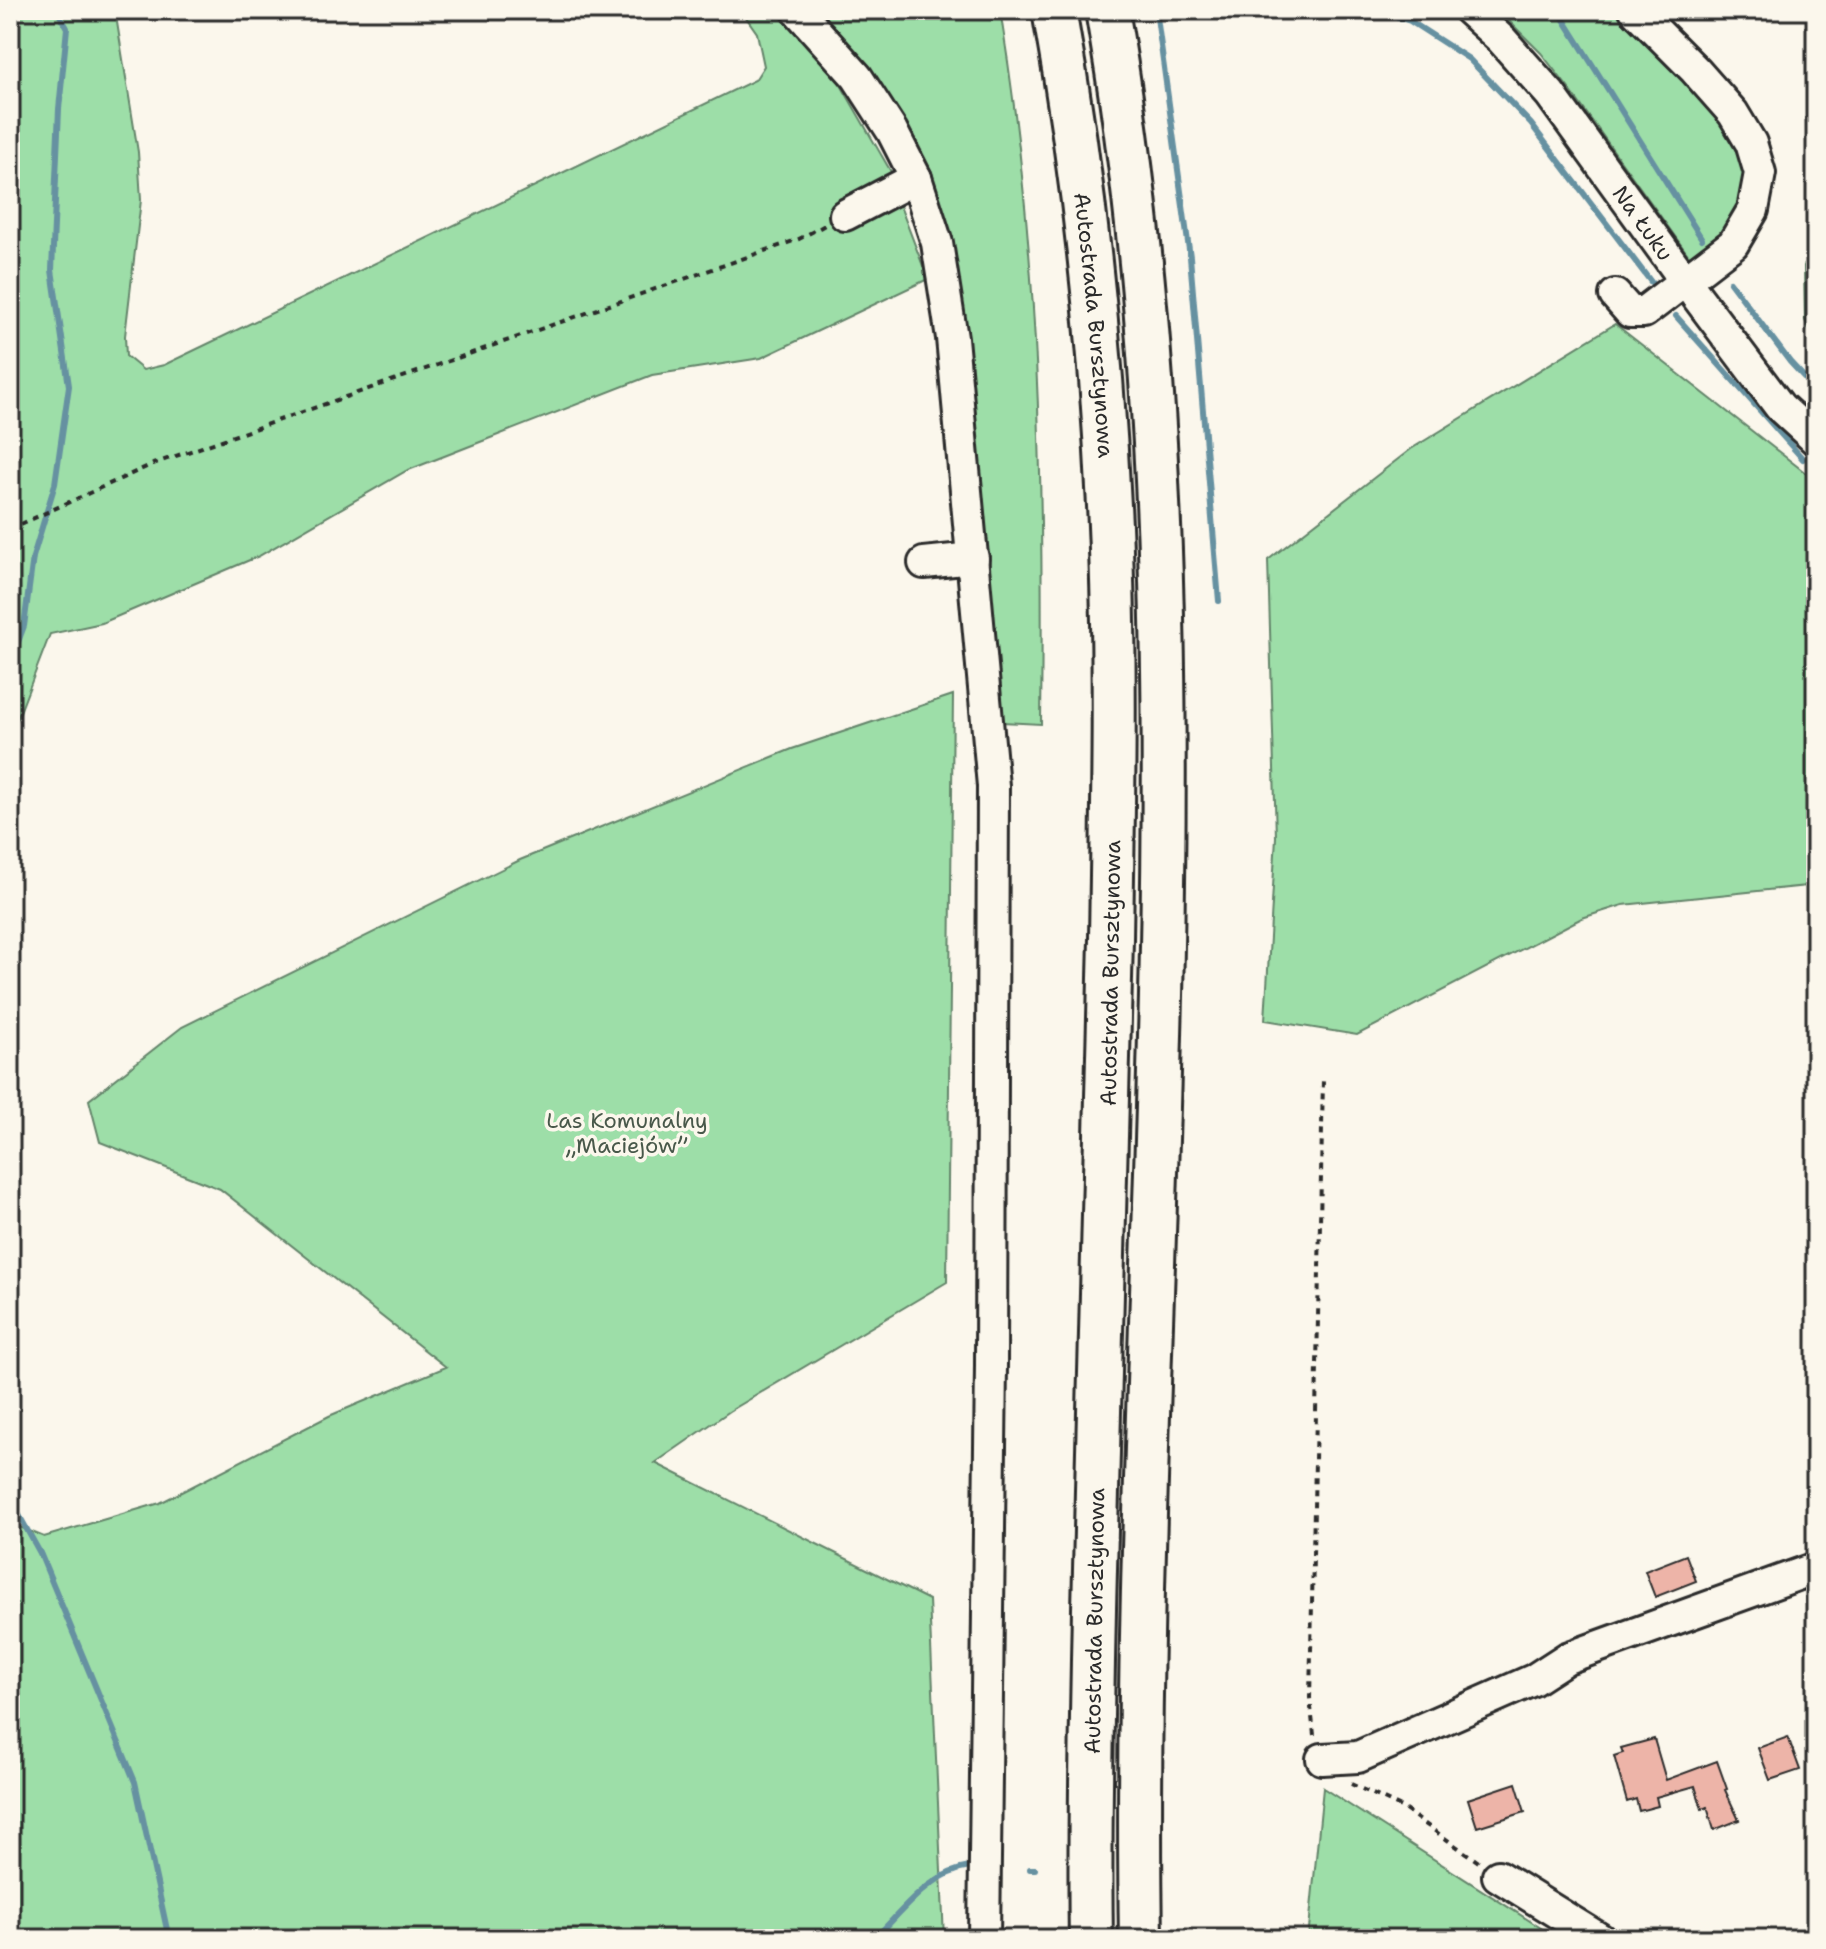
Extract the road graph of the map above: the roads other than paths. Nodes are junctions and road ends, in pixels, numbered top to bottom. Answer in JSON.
{"nodes":[{"id":1,"x":797,"y":10,"type":"edge"},
{"id":2,"x":1054,"y":10,"type":"edge"},
{"id":3,"x":1107,"y":10,"type":"edge"},
{"id":4,"x":1469,"y":10,"type":"edge"},
{"id":5,"x":1635,"y":10,"type":"edge"},
{"id":6,"x":916,"y":178,"type":"junction"},
{"id":7,"x":845,"y":215,"type":"road end"},
{"id":8,"x":1686,"y":282,"type":"junction"},
{"id":9,"x":1615,"y":295,"type":"dead end"},
{"id":10,"x":1816,"y":440,"type":"edge"},
{"id":11,"x":973,"y":558,"type":"junction"},
{"id":12,"x":924,"y":563,"type":"dead end"},
{"id":13,"x":1816,"y":1568,"type":"edge"},
{"id":14,"x":1322,"y":1759,"type":"road end"},
{"id":15,"x":1498,"y":1876,"type":"road end"},
{"id":16,"x":984,"y":1939,"type":"edge"},
{"id":17,"x":1091,"y":1939,"type":"edge"},
{"id":18,"x":1141,"y":1939,"type":"edge"},
{"id":19,"x":1600,"y":1939,"type":"edge"}],
"edges":[{"from":1,"to":6,"type":"street"},
{"from":2,"to":17,"type":"highway","name":"Autostrada Bursztynowa"},
{"from":3,"to":18,"type":"highway"},
{"from":4,"to":8,"type":"street","name":"Na Łuku"},
{"from":5,"to":8,"type":"street"},
{"from":6,"to":7,"type":"street"},
{"from":6,"to":11,"type":"street"},
{"from":8,"to":9,"type":"street"},
{"from":8,"to":10,"type":"street","name":"Na Łuku"},
{"from":11,"to":12,"type":"street"},
{"from":11,"to":16,"type":"street"},
{"from":13,"to":14,"type":"street"},
{"from":15,"to":19,"type":"street"}]}
